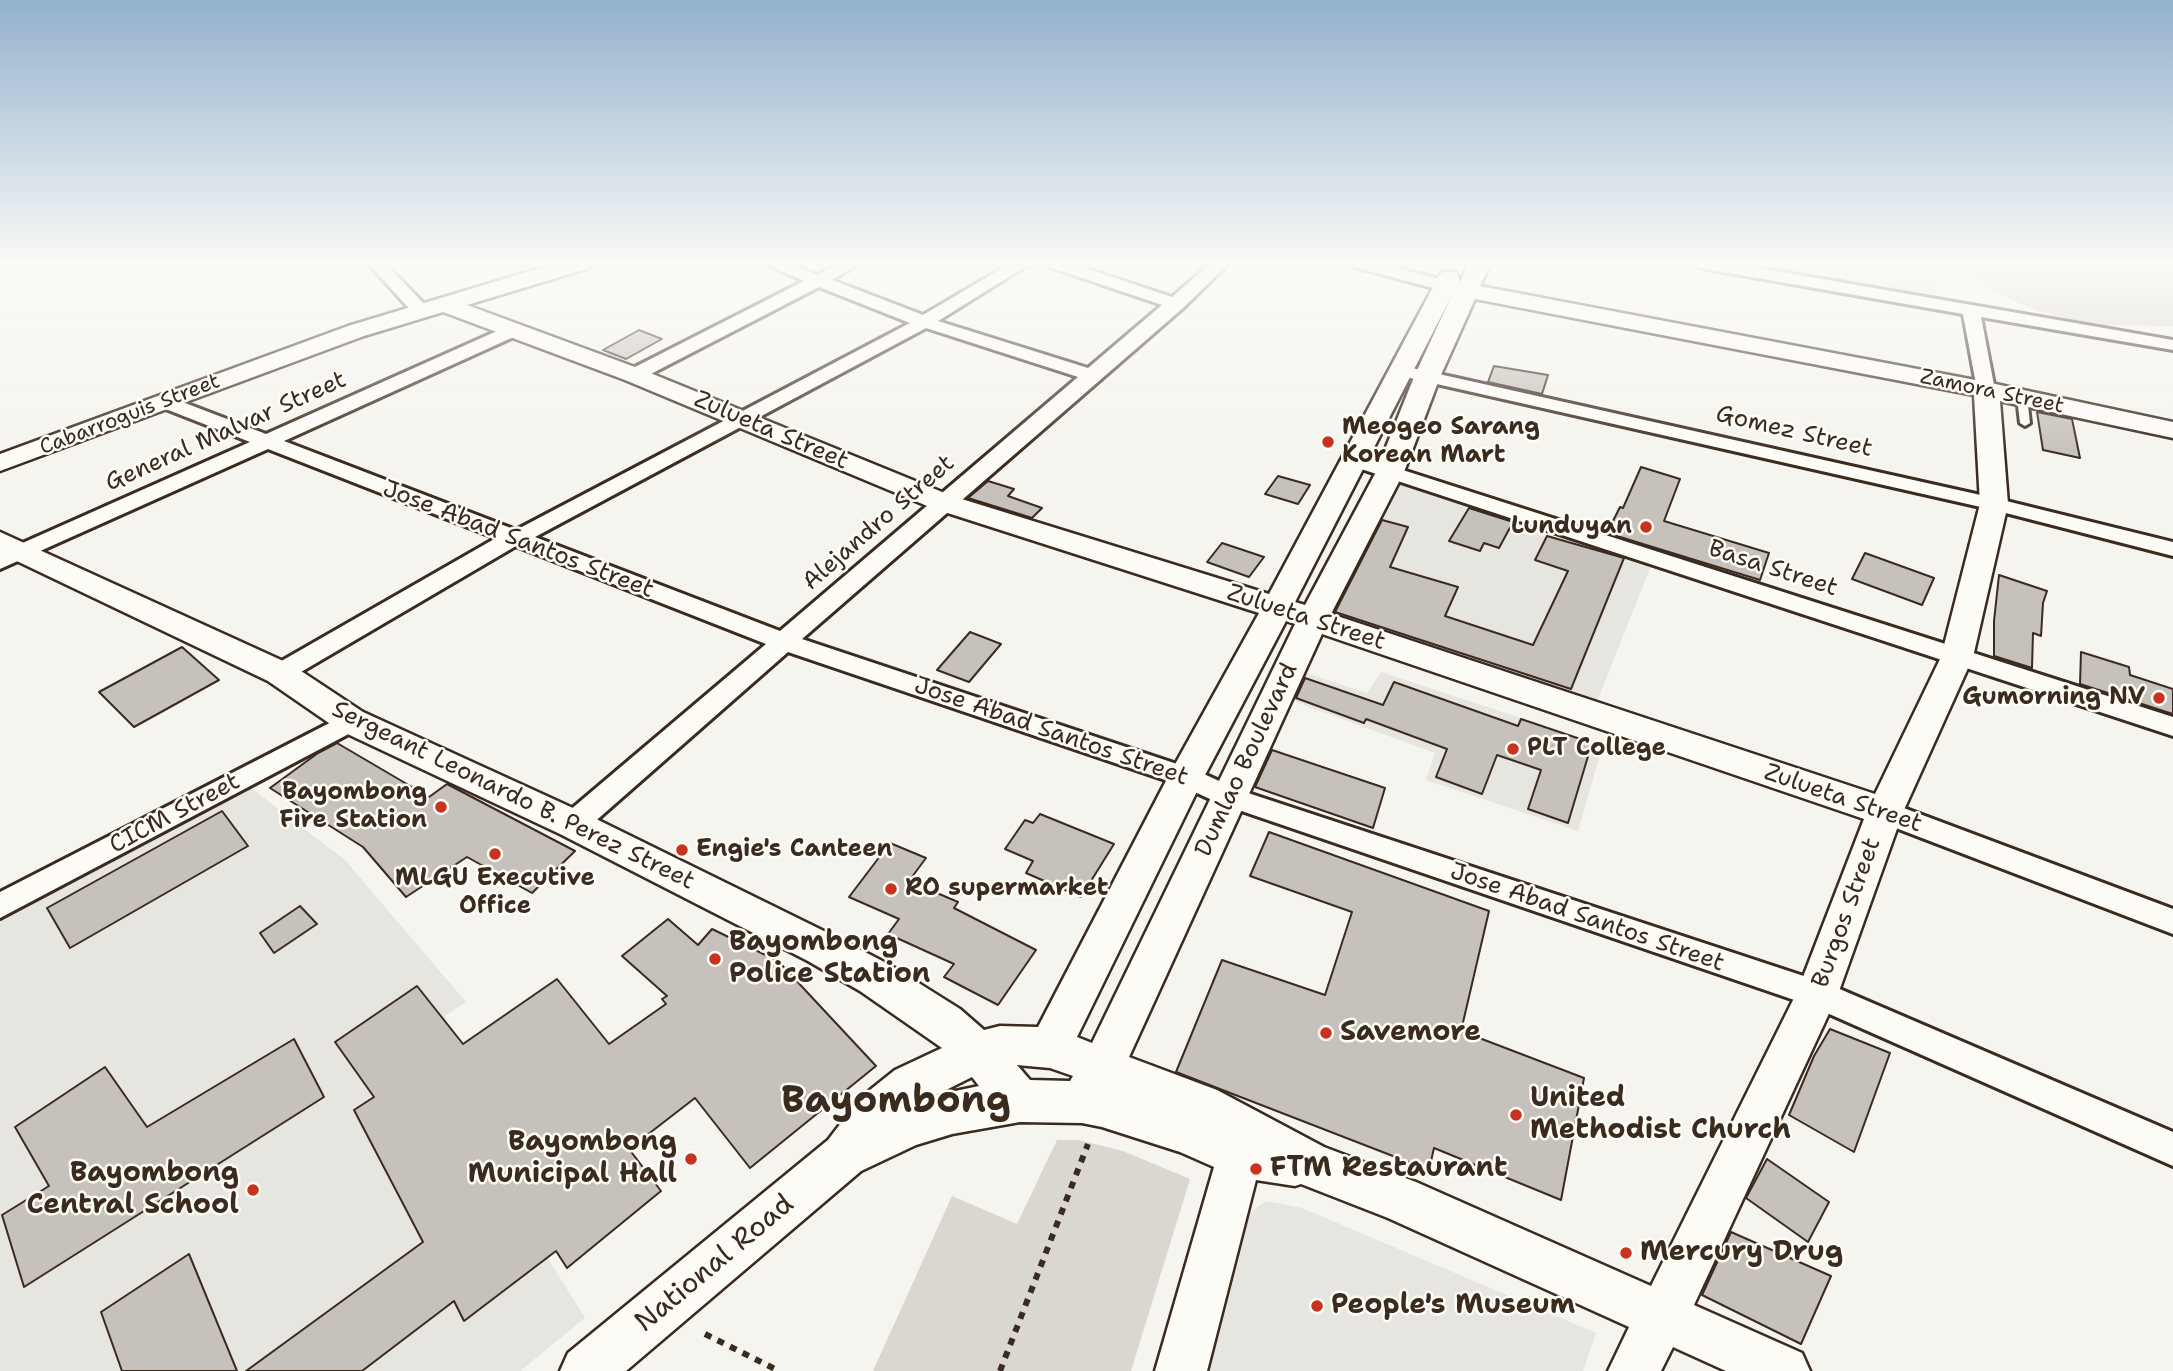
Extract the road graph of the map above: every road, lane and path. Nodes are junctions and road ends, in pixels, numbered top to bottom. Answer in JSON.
{"nodes":[{"id":1,"x":372,"y":327,"type":"edge"},
{"id":2,"x":499,"y":327,"type":"edge"},
{"id":3,"x":729,"y":327,"type":"edge"},
{"id":4,"x":915,"y":327,"type":"edge"},
{"id":5,"x":940,"y":327,"type":"edge"},
{"id":6,"x":1149,"y":327,"type":"edge"},
{"id":7,"x":1438,"y":327,"type":"edge"},
{"id":8,"x":1696,"y":327,"type":"edge"},
{"id":9,"x":1974,"y":327,"type":"edge"},
{"id":10,"x":2066,"y":327,"type":"edge"},
{"id":11,"x":512,"y":331,"type":"junction"},
{"id":12,"x":2173,"y":345,"type":"edge"},
{"id":13,"x":1415,"y":374,"type":"junction"},
{"id":14,"x":634,"y":375,"type":"junction"},
{"id":15,"x":1090,"y":375,"type":"junction"},
{"id":16,"x":1986,"y":390,"type":"junction"},
{"id":17,"x":165,"y":402,"type":"junction"},
{"id":18,"x":741,"y":418,"type":"junction"},
{"id":19,"x":2173,"y":430,"type":"edge"},
{"id":20,"x":268,"y":443,"type":"junction"},
{"id":21,"x":1356,"y":461,"type":"junction"},
{"id":22,"x":0,"y":463,"type":"edge"},
{"id":23,"x":1390,"y":472,"type":"junction"},
{"id":24,"x":942,"y":502,"type":"junction"},
{"id":25,"x":1994,"y":504,"type":"junction"},
{"id":26,"x":514,"y":538,"type":"junction"},
{"id":27,"x":2173,"y":549,"type":"edge"},
{"id":28,"x":7,"y":551,"type":"edge"},
{"id":29,"x":1276,"y":608,"type":"junction"},
{"id":30,"x":1313,"y":619,"type":"junction"},
{"id":31,"x":782,"y":641,"type":"junction"},
{"id":32,"x":1957,"y":657,"type":"junction"},
{"id":33,"x":280,"y":673,"type":"junction"},
{"id":34,"x":351,"y":722,"type":"junction"},
{"id":35,"x":2173,"y":727,"type":"edge"},
{"id":36,"x":1186,"y":777,"type":"junction"},
{"id":37,"x":1230,"y":797,"type":"junction"},
{"id":38,"x":1885,"y":812,"type":"junction"},
{"id":39,"x":573,"y":824,"type":"junction"},
{"id":40,"x":0,"y":906,"type":"edge"},
{"id":41,"x":2173,"y":922,"type":"edge"},
{"id":42,"x":1817,"y":994,"type":"junction"},
{"id":43,"x":1050,"y":1048,"type":"junction"},
{"id":44,"x":978,"y":1052,"type":"junction"},
{"id":45,"x":1020,"y":1101,"type":"junction"},
{"id":46,"x":1091,"y":1104,"type":"junction"},
{"id":47,"x":1246,"y":1143,"type":"junction"},
{"id":48,"x":2173,"y":1149,"type":"edge"},
{"id":49,"x":844,"y":1156,"type":"junction"},
{"id":50,"x":1662,"y":1316,"type":"junction"},
{"id":51,"x":705,"y":1334,"type":"dead end"},
{"id":52,"x":586,"y":1371,"type":"edge"},
{"id":53,"x":779,"y":1371,"type":"edge"},
{"id":54,"x":1000,"y":1371,"type":"edge"},
{"id":55,"x":1181,"y":1371,"type":"edge"},
{"id":56,"x":1634,"y":1371,"type":"edge"},
{"id":57,"x":1784,"y":1371,"type":"edge"}],
"edges":[{"from":1,"to":17,"type":"street","name":"Cabarroguis Street"},
{"from":2,"to":11,"type":"street","name":"Zulueta Street"},
{"from":3,"to":14,"type":"street"},
{"from":4,"to":18,"type":"street"},
{"from":5,"to":15,"type":"street"},
{"from":6,"to":15,"type":"street","name":"Alejandro Street"},
{"from":7,"to":13,"type":"street","name":"Dumlao Boulevard"},
{"from":8,"to":16,"type":"street","name":"Zamora Street"},
{"from":9,"to":16,"type":"street","name":"Burgos Street"},
{"from":10,"to":12,"type":"street"},
{"from":11,"to":14,"type":"street","name":"Zulueta Street"},
{"from":11,"to":20,"type":"street","name":"General Malvar Street"},
{"from":13,"to":21,"type":"street","name":"Dumlao Boulevard"},
{"from":13,"to":23,"type":"street","name":"Dumlao Boulevard"},
{"from":13,"to":25,"type":"street","name":"Gomez Street"},
{"from":14,"to":18,"type":"street","name":"Zulueta Street"},
{"from":15,"to":24,"type":"street","name":"Alejandro Street"},
{"from":16,"to":19,"type":"street","name":"Zamora Street"},
{"from":16,"to":25,"type":"street","name":"Burgos Street"},
{"from":17,"to":20,"type":"street","name":"Jose Abad Santos Street"},
{"from":17,"to":22,"type":"street","name":"Cabarroguis Street"},
{"from":18,"to":24,"type":"street","name":"Zulueta Street"},
{"from":18,"to":26,"type":"street"},
{"from":20,"to":26,"type":"street","name":"Jose Abad Santos Street"},
{"from":20,"to":28,"type":"street","name":"General Malvar Street"},
{"from":21,"to":23,"type":"street","name":"Basa Street"},
{"from":21,"to":29,"type":"street","name":"Dumlao Boulevard"},
{"from":23,"to":30,"type":"street","name":"Dumlao Boulevard"},
{"from":23,"to":32,"type":"street","name":"Basa Street"},
{"from":24,"to":29,"type":"street","name":"Zulueta Street"},
{"from":24,"to":31,"type":"street","name":"Alejandro Street"},
{"from":25,"to":27,"type":"street","name":"Gomez Street"},
{"from":25,"to":32,"type":"street","name":"Burgos Street"},
{"from":26,"to":31,"type":"street","name":"Jose Abad Santos Street"},
{"from":26,"to":33,"type":"street"},
{"from":28,"to":33,"type":"street","name":"Sergeant Leonardo B. Perez Street"},
{"from":29,"to":30,"type":"street","name":"Zulueta Street"},
{"from":29,"to":36,"type":"street","name":"Dumlao Boulevard"},
{"from":30,"to":37,"type":"street","name":"Dumlao Boulevard"},
{"from":30,"to":38,"type":"street","name":"Zulueta Street"},
{"from":31,"to":36,"type":"street","name":"Jose Abad Santos Street"},
{"from":31,"to":39,"type":"street","name":"Alejandro Street"},
{"from":32,"to":35,"type":"street","name":"Basa Street"},
{"from":32,"to":38,"type":"street","name":"Burgos Street"},
{"from":33,"to":34,"type":"street","name":"Sergeant Leonardo B. Perez Street"},
{"from":34,"to":39,"type":"street","name":"Sergeant Leonardo B. Perez Street"},
{"from":34,"to":40,"type":"street","name":"CICM Street"},
{"from":36,"to":37,"type":"street","name":"Jose Abad Santos Street"},
{"from":36,"to":43,"type":"street","name":"Dumlao Boulevard"},
{"from":37,"to":42,"type":"street","name":"Jose Abad Santos Street"},
{"from":37,"to":46,"type":"street","name":"Dumlao Boulevard"},
{"from":38,"to":41,"type":"street","name":"Zulueta Street"},
{"from":38,"to":42,"type":"street","name":"Burgos Street"},
{"from":39,"to":44,"type":"street","name":"Sergeant Leonardo B. Perez Street"},
{"from":42,"to":48,"type":"street","name":"Jose Abad Santos Street"},
{"from":42,"to":50,"type":"street","name":"Burgos Street"},
{"from":43,"to":44,"type":"street"},
{"from":43,"to":46,"type":"street"},
{"from":44,"to":45,"type":"street","name":"Sergeant Leonardo B. Perez Street"},
{"from":44,"to":49,"type":"street","name":"National Road"},
{"from":45,"to":46,"type":"street"},
{"from":45,"to":49,"type":"street","name":"National Road"},
{"from":46,"to":47,"type":"street"},
{"from":46,"to":54,"type":"path"},
{"from":47,"to":50,"type":"street"},
{"from":47,"to":55,"type":"street"},
{"from":49,"to":52,"type":"street","name":"National Road"},
{"from":50,"to":56,"type":"street","name":"Burgos Street"},
{"from":50,"to":57,"type":"street"},
{"from":51,"to":53,"type":"path"}]}
